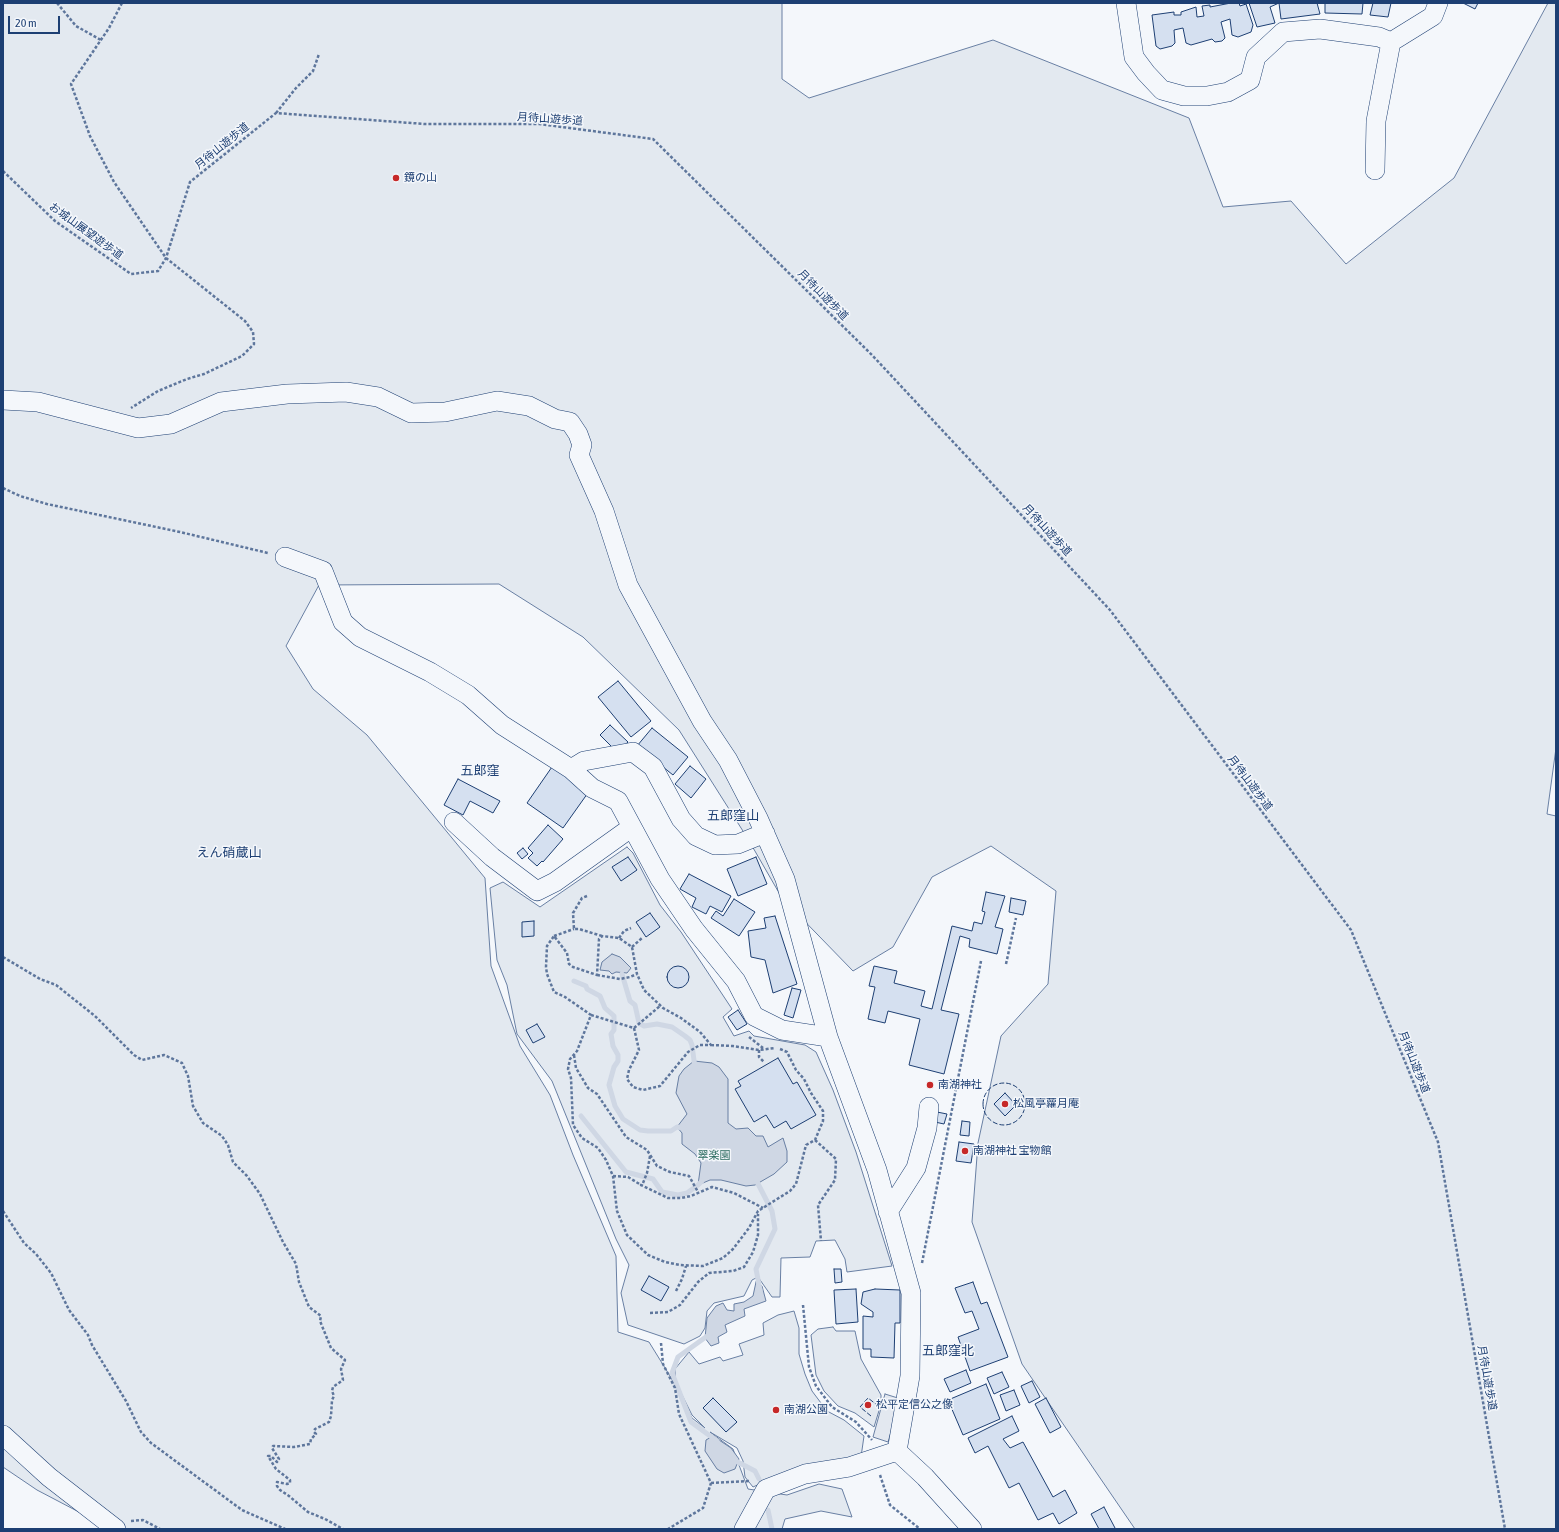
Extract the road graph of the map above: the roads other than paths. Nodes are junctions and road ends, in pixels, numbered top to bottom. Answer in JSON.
{"nodes":[{"id":1,"x":1126,"y":3,"type":"edge"},
{"id":2,"x":1438,"y":3,"type":"edge"},
{"id":3,"x":1391,"y":42,"type":"junction"},
{"id":4,"x":1375,"y":170,"type":"dead end"},
{"id":5,"x":3,"y":400,"type":"edge"},
{"id":6,"x":285,"y":557,"type":"road end"},
{"id":7,"x":571,"y":769,"type":"junction"},
{"id":8,"x":454,"y":822,"type":"dead end"},
{"id":9,"x":632,"y":827,"type":"junction"},
{"id":10,"x":765,"y":833,"type":"junction"},
{"id":11,"x":828,"y":1037,"type":"junction"},
{"id":12,"x":929,"y":1107,"type":"dead end"},
{"id":13,"x":888,"y":1212,"type":"junction"},
{"id":14,"x":3,"y":1435,"type":"edge"},
{"id":15,"x":885,"y":1455,"type":"junction"},
{"id":16,"x":116,"y":1529,"type":"edge"},
{"id":17,"x":744,"y":1529,"type":"edge"},
{"id":18,"x":972,"y":1529,"type":"edge"}],
"edges":[{"from":1,"to":3,"type":"street"},
{"from":2,"to":3,"type":"street"},
{"from":3,"to":4,"type":"street"},
{"from":5,"to":10,"type":"street"},
{"from":6,"to":7,"type":"street"},
{"from":7,"to":9,"type":"street"},
{"from":7,"to":10,"type":"street"},
{"from":8,"to":9,"type":"street"},
{"from":9,"to":11,"type":"street"},
{"from":10,"to":11,"type":"street"},
{"from":11,"to":13,"type":"street"},
{"from":12,"to":13,"type":"street"},
{"from":13,"to":15,"type":"street"},
{"from":14,"to":16,"type":"street"},
{"from":15,"to":17,"type":"street"},
{"from":15,"to":18,"type":"street"}]}
